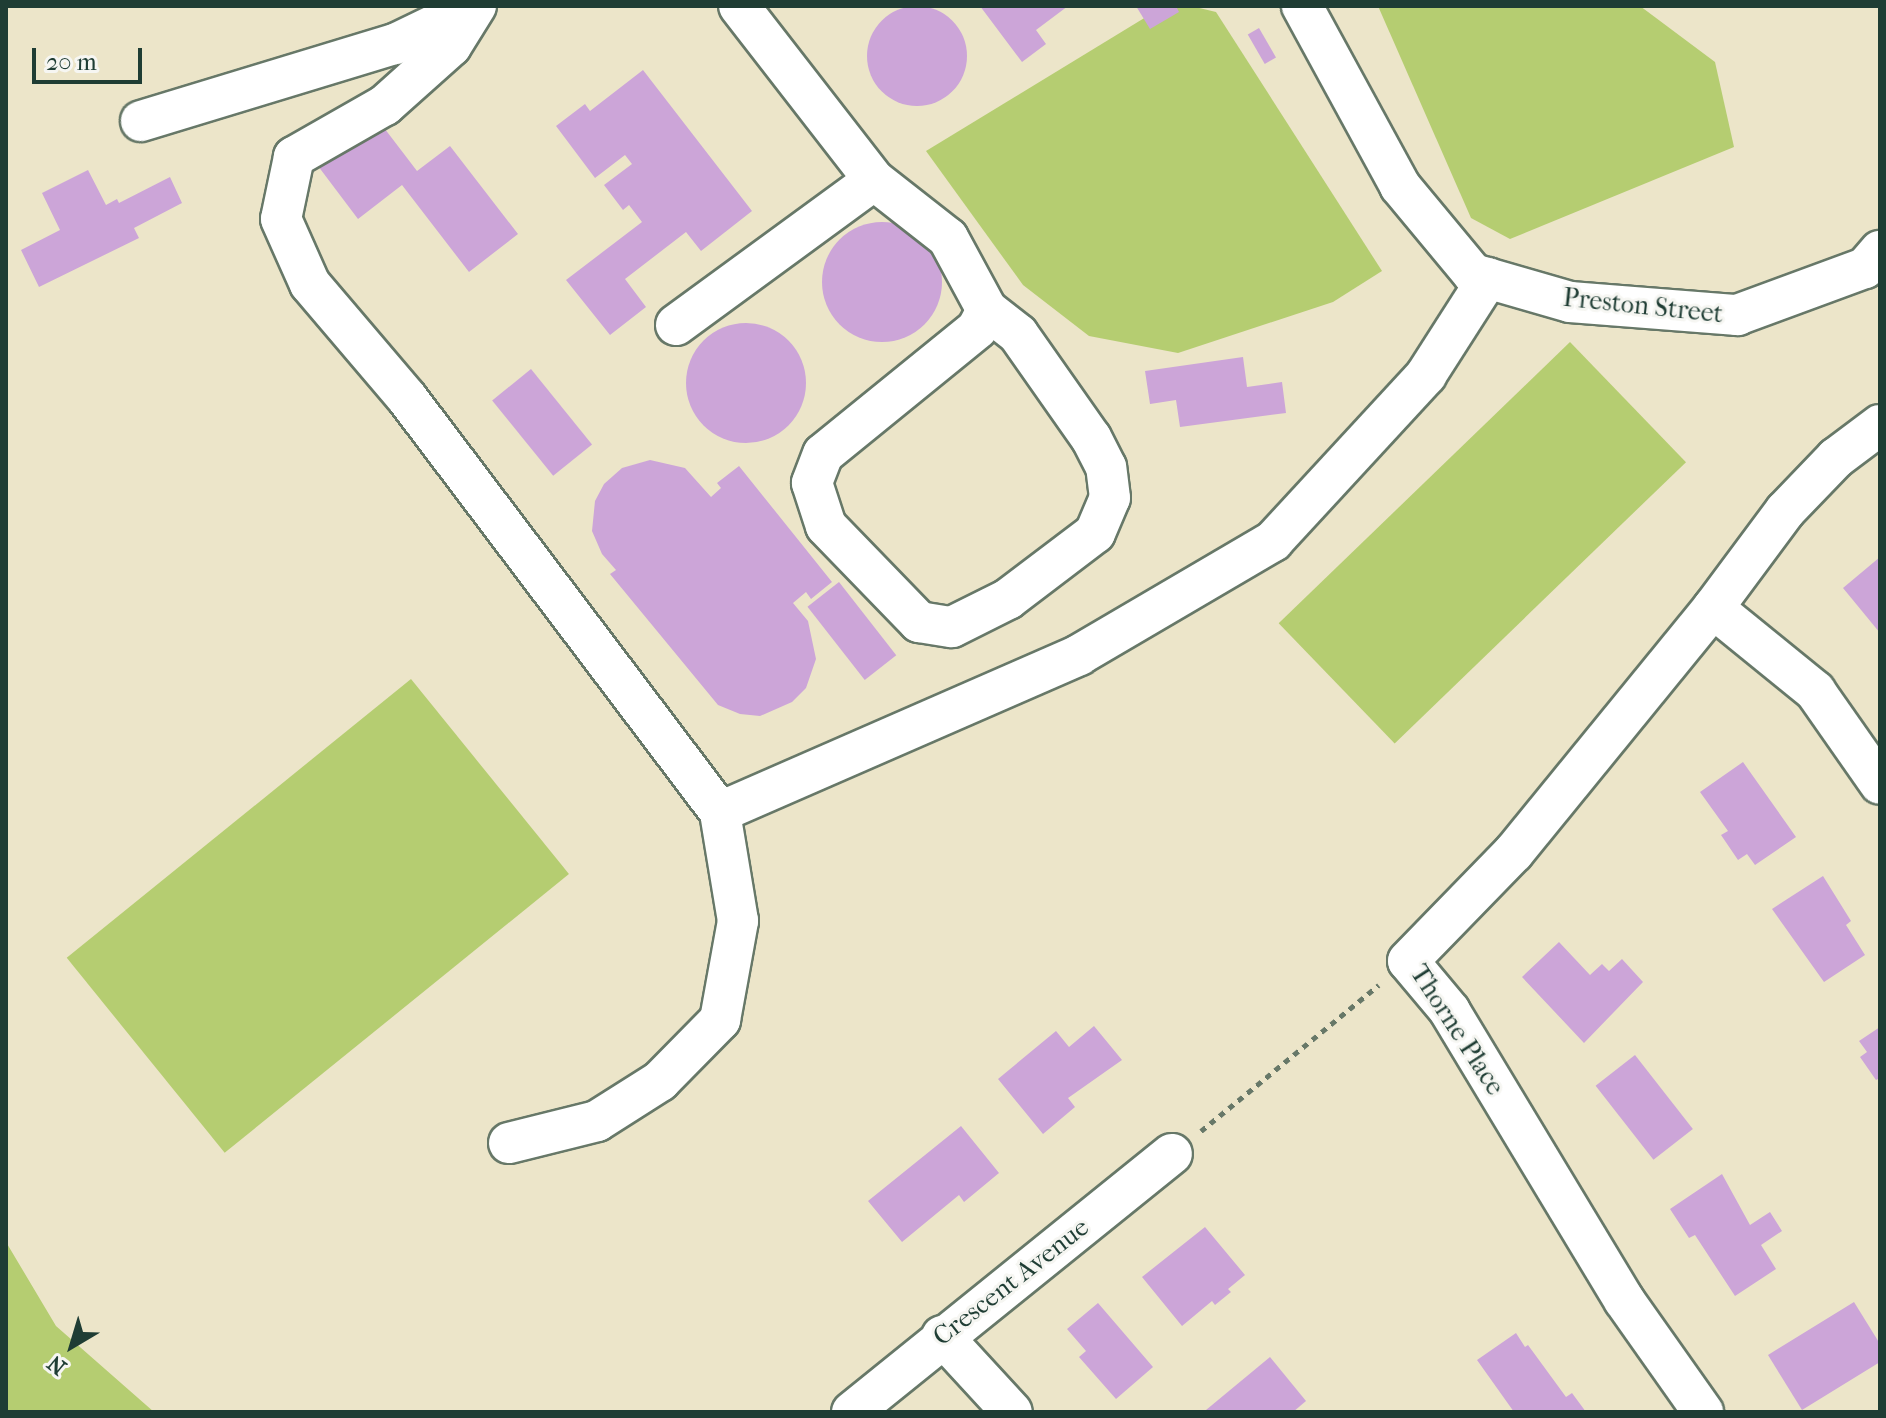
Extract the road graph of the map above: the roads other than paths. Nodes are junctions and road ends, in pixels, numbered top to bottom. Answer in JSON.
{"nodes":[{"id":1,"x":475,"y":6,"type":"edge"},
{"id":2,"x":739,"y":6,"type":"edge"},
{"id":3,"x":1302,"y":6,"type":"edge"},
{"id":4,"x":141,"y":121,"type":"dead end"},
{"id":5,"x":874,"y":180,"type":"junction"},
{"id":6,"x":1880,"y":251,"type":"edge"},
{"id":7,"x":1488,"y":278,"type":"junction"},
{"id":8,"x":987,"y":310,"type":"junction"},
{"id":9,"x":676,"y":325,"type":"dead end"},
{"id":10,"x":1880,"y":425,"type":"edge"},
{"id":11,"x":1713,"y":608,"type":"junction"},
{"id":12,"x":1880,"y":784,"type":"edge"},
{"id":13,"x":720,"y":812,"type":"junction"},
{"id":14,"x":509,"y":1143,"type":"dead end"},
{"id":15,"x":1172,"y":1154,"type":"road end"},
{"id":16,"x":942,"y":1336,"type":"junction"},
{"id":17,"x":852,"y":1412,"type":"edge"},
{"id":18,"x":1012,"y":1412,"type":"edge"},
{"id":19,"x":1703,"y":1412,"type":"edge"}],
"edges":[{"from":1,"to":4,"type":"street"},
{"from":1,"to":13,"type":"street"},
{"from":2,"to":5,"type":"street"},
{"from":3,"to":7,"type":"street","name":"Preston Street"},
{"from":5,"to":8,"type":"street"},
{"from":5,"to":9,"type":"street"},
{"from":6,"to":7,"type":"street","name":"Preston Street"},
{"from":7,"to":13,"type":"street"},
{"from":8,"to":8,"type":"street"},
{"from":10,"to":11,"type":"street","name":"Thorne Place"},
{"from":11,"to":12,"type":"street"},
{"from":11,"to":19,"type":"street","name":"Thorne Place"},
{"from":13,"to":14,"type":"street"},
{"from":15,"to":16,"type":"street","name":"Crescent Avenue"},
{"from":16,"to":17,"type":"street","name":"Crescent Avenue"},
{"from":16,"to":18,"type":"street"}]}
